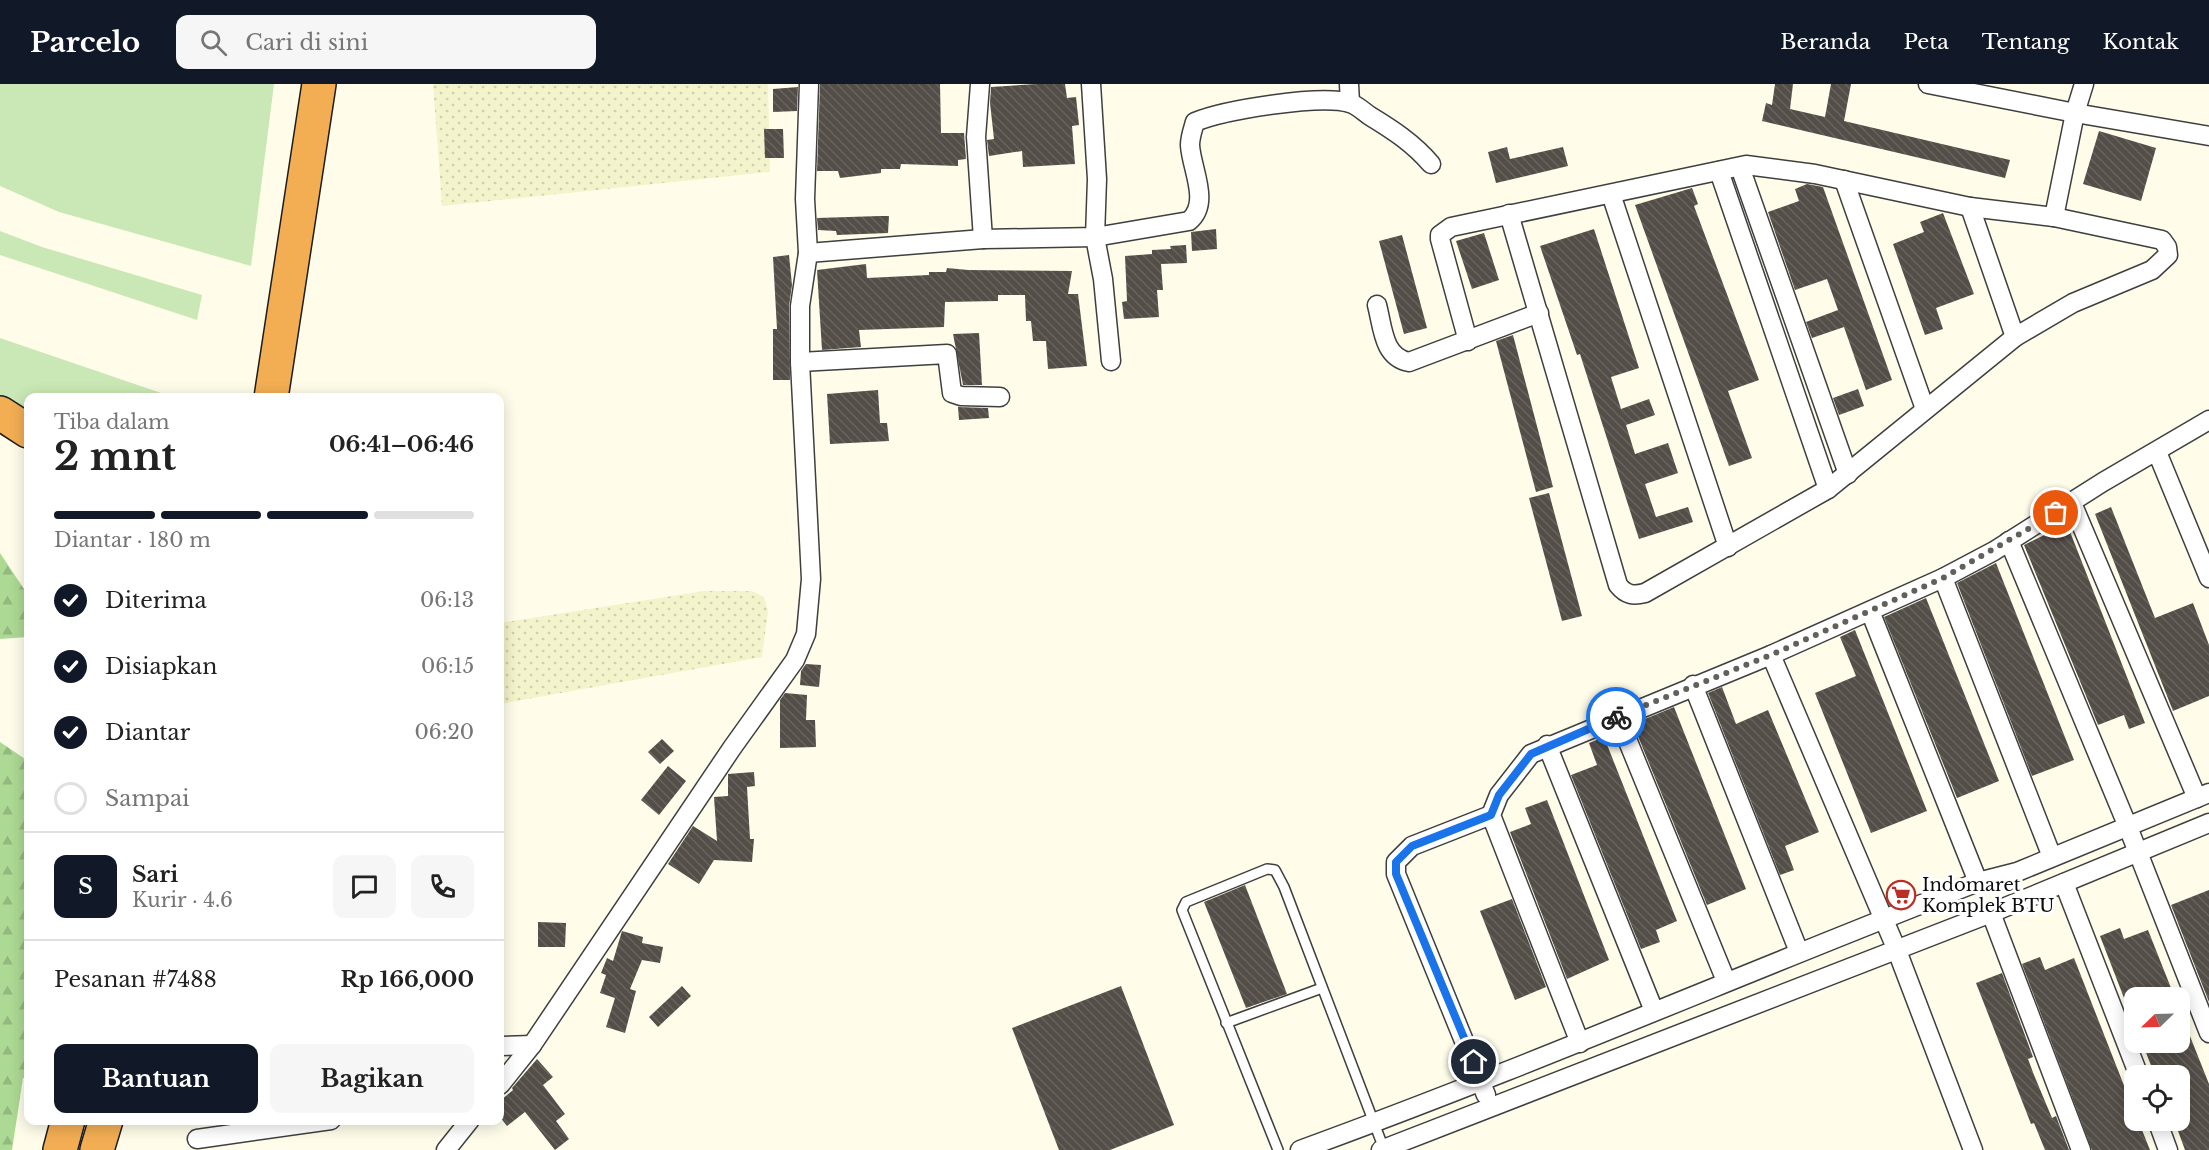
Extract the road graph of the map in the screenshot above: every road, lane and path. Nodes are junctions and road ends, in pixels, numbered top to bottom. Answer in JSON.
{"nodes":[{"id":1,"x":319,"y":84,"type":"edge"},
{"id":2,"x":809,"y":84,"type":"edge"},
{"id":3,"x":980,"y":84,"type":"edge"},
{"id":4,"x":1091,"y":84,"type":"edge"},
{"id":5,"x":1349,"y":84,"type":"edge"},
{"id":6,"x":1928,"y":84,"type":"edge"},
{"id":7,"x":2084,"y":84,"type":"edge"},
{"id":8,"x":1350,"y":103,"type":"junction"},
{"id":9,"x":2075,"y":113,"type":"junction"},
{"id":10,"x":2209,"y":136,"type":"edge"},
{"id":11,"x":1431,"y":164,"type":"dead end"},
{"id":12,"x":1740,"y":166,"type":"junction"},
{"id":13,"x":1719,"y":171,"type":"junction"},
{"id":14,"x":1844,"y":180,"type":"junction"},
{"id":15,"x":1611,"y":194,"type":"junction"},
{"id":16,"x":1970,"y":207,"type":"junction"},
{"id":17,"x":1509,"y":214,"type":"junction"},
{"id":18,"x":2054,"y":217,"type":"junction"},
{"id":19,"x":1095,"y":237,"type":"junction"},
{"id":20,"x":983,"y":239,"type":"junction"},
{"id":21,"x":808,"y":253,"type":"junction"},
{"id":22,"x":1377,"y":305,"type":"dead end"},
{"id":23,"x":1539,"y":313,"type":"junction"},
{"id":24,"x":1797,"y":328,"type":"junction"},
{"id":25,"x":1777,"y":335,"type":"junction"},
{"id":26,"x":2015,"y":337,"type":"junction"},
{"id":27,"x":1468,"y":341,"type":"junction"},
{"id":28,"x":1111,"y":361,"type":"dead end"},
{"id":29,"x":800,"y":362,"type":"junction"},
{"id":30,"x":272,"y":393,"type":"edge"},
{"id":31,"x":1000,"y":397,"type":"dead end"},
{"id":32,"x":1925,"y":410,"type":"junction"},
{"id":33,"x":0,"y":413,"type":"edge"},
{"id":34,"x":2209,"y":420,"type":"edge"},
{"id":35,"x":24,"y":428,"type":"edge"},
{"id":36,"x":2157,"y":452,"type":"junction"},
{"id":37,"x":1848,"y":474,"type":"junction"},
{"id":38,"x":1828,"y":489,"type":"junction"},
{"id":39,"x":2072,"y":503,"type":"junction"},
{"id":40,"x":2009,"y":541,"type":"junction"},
{"id":41,"x":1728,"y":547,"type":"junction"},
{"id":42,"x":1943,"y":578,"type":"junction"},
{"id":43,"x":2209,"y":578,"type":"edge"},
{"id":44,"x":1870,"y":611,"type":"junction"},
{"id":45,"x":1771,"y":655,"type":"junction"},
{"id":46,"x":1693,"y":685,"type":"junction"},
{"id":47,"x":1618,"y":717,"type":"junction"},
{"id":48,"x":1547,"y":745,"type":"junction"},
{"id":49,"x":2203,"y":795,"type":"edge"},
{"id":50,"x":1491,"y":815,"type":"junction"},
{"id":51,"x":2209,"y":823,"type":"edge"},
{"id":52,"x":2128,"y":827,"type":"junction"},
{"id":53,"x":2137,"y":852,"type":"junction"},
{"id":54,"x":2052,"y":857,"type":"junction"},
{"id":55,"x":2017,"y":872,"type":"junction"},
{"id":56,"x":1978,"y":882,"type":"junction"},
{"id":57,"x":2064,"y":883,"type":"junction"},
{"id":58,"x":2028,"y":897,"type":"junction"},
{"id":59,"x":1991,"y":913,"type":"junction"},
{"id":60,"x":1884,"y":919,"type":"junction"},
{"id":61,"x":1896,"y":948,"type":"junction"},
{"id":62,"x":1800,"y":952,"type":"junction"},
{"id":63,"x":1726,"y":981,"type":"junction"},
{"id":64,"x":1322,"y":988,"type":"junction"},
{"id":65,"x":1654,"y":1011,"type":"junction"},
{"id":66,"x":1226,"y":1023,"type":"junction"},
{"id":67,"x":1610,"y":1030,"type":"junction"},
{"id":68,"x":2209,"y":1033,"type":"edge"},
{"id":69,"x":1580,"y":1043,"type":"junction"},
{"id":70,"x":532,"y":1045,"type":"junction"},
{"id":71,"x":504,"y":1046,"type":"edge"},
{"id":72,"x":1620,"y":1059,"type":"junction"},
{"id":73,"x":2135,"y":1065,"type":"edge"},
{"id":74,"x":504,"y":1079,"type":"edge"},
{"id":75,"x":1482,"y":1083,"type":"junction"},
{"id":76,"x":1489,"y":1107,"type":"junction"},
{"id":77,"x":1374,"y":1123,"type":"junction"},
{"id":78,"x":67,"y":1125,"type":"edge"},
{"id":79,"x":105,"y":1125,"type":"edge"},
{"id":80,"x":466,"y":1125,"type":"edge"},
{"id":81,"x":257,"y":1126,"type":"edge"},
{"id":82,"x":2161,"y":1131,"type":"edge"},
{"id":83,"x":197,"y":1138,"type":"dead end"},
{"id":84,"x":1383,"y":1149,"type":"edge"},
{"id":85,"x":60,"y":1150,"type":"edge"},
{"id":86,"x":98,"y":1150,"type":"edge"},
{"id":87,"x":446,"y":1150,"type":"edge"},
{"id":88,"x":1278,"y":1150,"type":"edge"},
{"id":89,"x":1300,"y":1150,"type":"edge"},
{"id":90,"x":1973,"y":1150,"type":"edge"},
{"id":91,"x":2081,"y":1150,"type":"edge"},
{"id":92,"x":2168,"y":1150,"type":"edge"}],
"edges":[{"from":1,"to":30,"type":"highway"},
{"from":2,"to":21,"type":"street"},
{"from":3,"to":20,"type":"street"},
{"from":4,"to":19,"type":"street"},
{"from":5,"to":8,"type":"street"},
{"from":6,"to":9,"type":"street"},
{"from":7,"to":9,"type":"street"},
{"from":8,"to":11,"type":"street"},
{"from":8,"to":19,"type":"street"},
{"from":9,"to":10,"type":"street"},
{"from":9,"to":18,"type":"street"},
{"from":12,"to":13,"type":"street"},
{"from":12,"to":14,"type":"street"},
{"from":12,"to":24,"type":"street"},
{"from":13,"to":15,"type":"street"},
{"from":13,"to":25,"type":"street"},
{"from":14,"to":16,"type":"street"},
{"from":14,"to":32,"type":"street"},
{"from":15,"to":17,"type":"street"},
{"from":15,"to":41,"type":"street"},
{"from":16,"to":18,"type":"street"},
{"from":16,"to":26,"type":"street"},
{"from":17,"to":23,"type":"street"},
{"from":17,"to":27,"type":"street"},
{"from":18,"to":26,"type":"street"},
{"from":19,"to":20,"type":"street"},
{"from":19,"to":28,"type":"street"},
{"from":20,"to":21,"type":"street"},
{"from":21,"to":29,"type":"street"},
{"from":22,"to":27,"type":"street"},
{"from":23,"to":27,"type":"street"},
{"from":23,"to":41,"type":"street"},
{"from":24,"to":25,"type":"street"},
{"from":24,"to":37,"type":"street"},
{"from":25,"to":38,"type":"street"},
{"from":26,"to":32,"type":"street"},
{"from":29,"to":31,"type":"street"},
{"from":29,"to":70,"type":"street"},
{"from":32,"to":37,"type":"street"},
{"from":33,"to":35,"type":"highway"},
{"from":34,"to":36,"type":"street"},
{"from":36,"to":39,"type":"street"},
{"from":36,"to":43,"type":"street"},
{"from":37,"to":38,"type":"street"},
{"from":38,"to":41,"type":"street"},
{"from":39,"to":40,"type":"street"},
{"from":39,"to":49,"type":"street"},
{"from":40,"to":42,"type":"street"},
{"from":40,"to":52,"type":"street"},
{"from":42,"to":44,"type":"street"},
{"from":42,"to":54,"type":"street"},
{"from":44,"to":45,"type":"street"},
{"from":44,"to":56,"type":"street"},
{"from":45,"to":46,"type":"street"},
{"from":45,"to":60,"type":"street"},
{"from":46,"to":47,"type":"street"},
{"from":46,"to":62,"type":"street"},
{"from":47,"to":48,"type":"street"},
{"from":47,"to":63,"type":"street"},
{"from":48,"to":50,"type":"street"},
{"from":48,"to":65,"type":"street"},
{"from":49,"to":52,"type":"street"},
{"from":50,"to":69,"type":"street"},
{"from":50,"to":75,"type":"street"},
{"from":51,"to":53,"type":"street"},
{"from":52,"to":53,"type":"street"},
{"from":52,"to":54,"type":"street"},
{"from":53,"to":57,"type":"street"},
{"from":53,"to":68,"type":"street"},
{"from":54,"to":55,"type":"street"},
{"from":55,"to":56,"type":"street"},
{"from":55,"to":58,"type":"street"},
{"from":56,"to":60,"type":"street"},
{"from":57,"to":58,"type":"street"},
{"from":57,"to":73,"type":"street"},
{"from":58,"to":59,"type":"street"},
{"from":59,"to":61,"type":"street"},
{"from":59,"to":91,"type":"street"},
{"from":60,"to":61,"type":"street"},
{"from":60,"to":62,"type":"street"},
{"from":61,"to":72,"type":"street"},
{"from":61,"to":90,"type":"street"},
{"from":62,"to":63,"type":"street"},
{"from":63,"to":65,"type":"street"},
{"from":64,"to":66,"type":"lane"},
{"from":64,"to":66,"type":"lane"},
{"from":64,"to":77,"type":"lane"},
{"from":65,"to":67,"type":"street"},
{"from":66,"to":88,"type":"lane"},
{"from":67,"to":69,"type":"street"},
{"from":67,"to":72,"type":"street"},
{"from":69,"to":75,"type":"street"},
{"from":70,"to":71,"type":"street"},
{"from":70,"to":74,"type":"street"},
{"from":72,"to":76,"type":"street"},
{"from":75,"to":76,"type":"street"},
{"from":75,"to":77,"type":"street"},
{"from":76,"to":84,"type":"street"},
{"from":77,"to":84,"type":"lane"},
{"from":77,"to":89,"type":"street"},
{"from":78,"to":85,"type":"highway"},
{"from":79,"to":86,"type":"highway"},
{"from":80,"to":87,"type":"street"},
{"from":81,"to":83,"type":"street"},
{"from":82,"to":92,"type":"street"}]}
